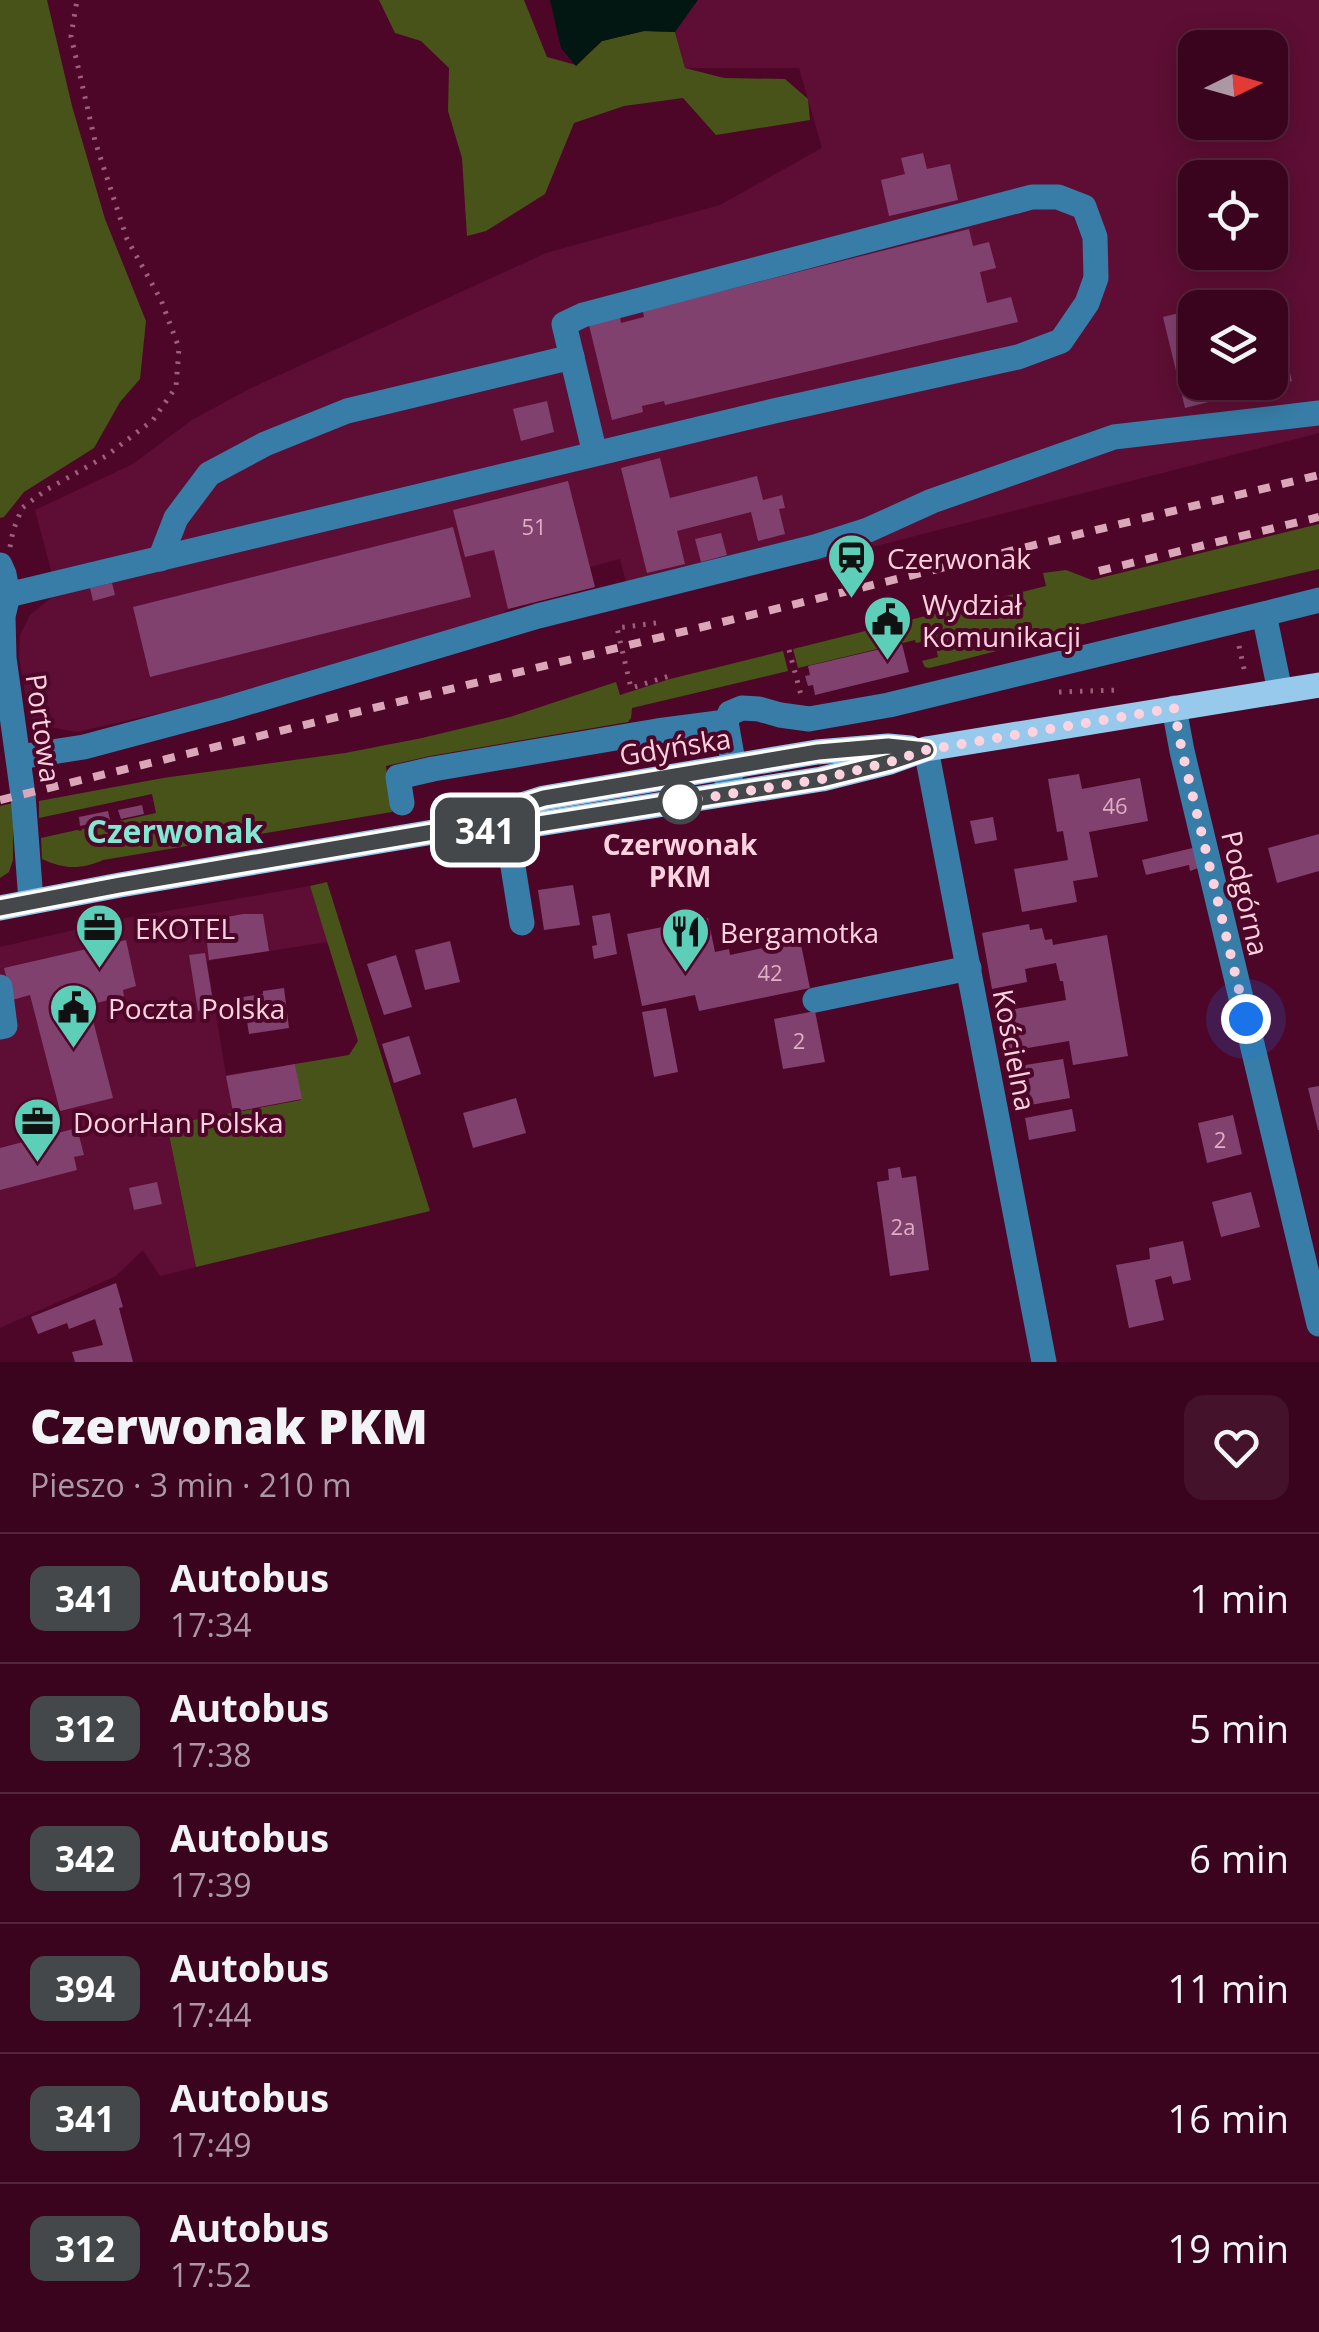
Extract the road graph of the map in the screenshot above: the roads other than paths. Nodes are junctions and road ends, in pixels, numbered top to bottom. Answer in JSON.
{"nodes":[{"id":1,"x":572,"y":357,"type":"junction"},
{"id":2,"x":1319,"y":413,"type":"edge"},
{"id":3,"x":595,"y":454,"type":"junction"},
{"id":4,"x":160,"y":559,"type":"junction"},
{"id":5,"x":4,"y":578,"type":"edge"},
{"id":6,"x":1319,"y":600,"type":"edge"},
{"id":7,"x":1264,"y":614,"type":"junction"},
{"id":8,"x":1319,"y":685,"type":"edge"},
{"id":9,"x":1280,"y":691,"type":"junction"},
{"id":10,"x":1174,"y":708,"type":"junction"},
{"id":11,"x":726,"y":722,"type":"junction"},
{"id":12,"x":926,"y":750,"type":"junction"},
{"id":13,"x":19,"y":757,"type":"junction"},
{"id":14,"x":734,"y":766,"type":"junction"},
{"id":15,"x":722,"y":795,"type":"junction"},
{"id":16,"x":402,"y":803,"type":"dead end"},
{"id":17,"x":505,"y":820,"type":"junction"},
{"id":18,"x":31,"y":901,"type":"junction"},
{"id":19,"x":0,"y":908,"type":"edge"},
{"id":20,"x":522,"y":923,"type":"dead end"},
{"id":21,"x":969,"y":968,"type":"junction"},
{"id":22,"x":0,"y":987,"type":"edge"},
{"id":23,"x":814,"y":1000,"type":"dead end"},
{"id":24,"x":0,"y":1027,"type":"edge"},
{"id":25,"x":1319,"y":1324,"type":"edge"},
{"id":26,"x":1044,"y":1362,"type":"edge"}],
"edges":[{"from":1,"to":3,"type":"street"},
{"from":1,"to":3,"type":"street"},
{"from":1,"to":4,"type":"street"},
{"from":2,"to":13,"type":"street"},
{"from":3,"to":4,"type":"street"},
{"from":4,"to":5,"type":"street"},
{"from":5,"to":13,"type":"street","name":"Portowa"},
{"from":6,"to":7,"type":"street"},
{"from":7,"to":9,"type":"street"},
{"from":7,"to":11,"type":"street"},
{"from":8,"to":9,"type":"main road","name":"Gdyńska"},
{"from":9,"to":10,"type":"main road","name":"Gdyńska"},
{"from":10,"to":12,"type":"main road","name":"Gdyńska"},
{"from":10,"to":25,"type":"street","name":"Podgórna"},
{"from":11,"to":14,"type":"street"},
{"from":11,"to":16,"type":"street"},
{"from":12,"to":14,"type":"main road","name":"Gdyńska"},
{"from":12,"to":15,"type":"main road","name":"Gdyńska"},
{"from":12,"to":21,"type":"street","name":"Kościelna"},
{"from":13,"to":18,"type":"street","name":"Portowa"},
{"from":14,"to":15,"type":"street"},
{"from":14,"to":17,"type":"main road","name":"Gdyńska"},
{"from":15,"to":17,"type":"main road","name":"Gdyńska"},
{"from":17,"to":18,"type":"main road","name":"Gdyńska"},
{"from":17,"to":20,"type":"street"},
{"from":18,"to":19,"type":"main road","name":"Gdyńska"},
{"from":21,"to":23,"type":"street"},
{"from":21,"to":26,"type":"street","name":"Kościelna"},
{"from":22,"to":24,"type":"street"}]}
